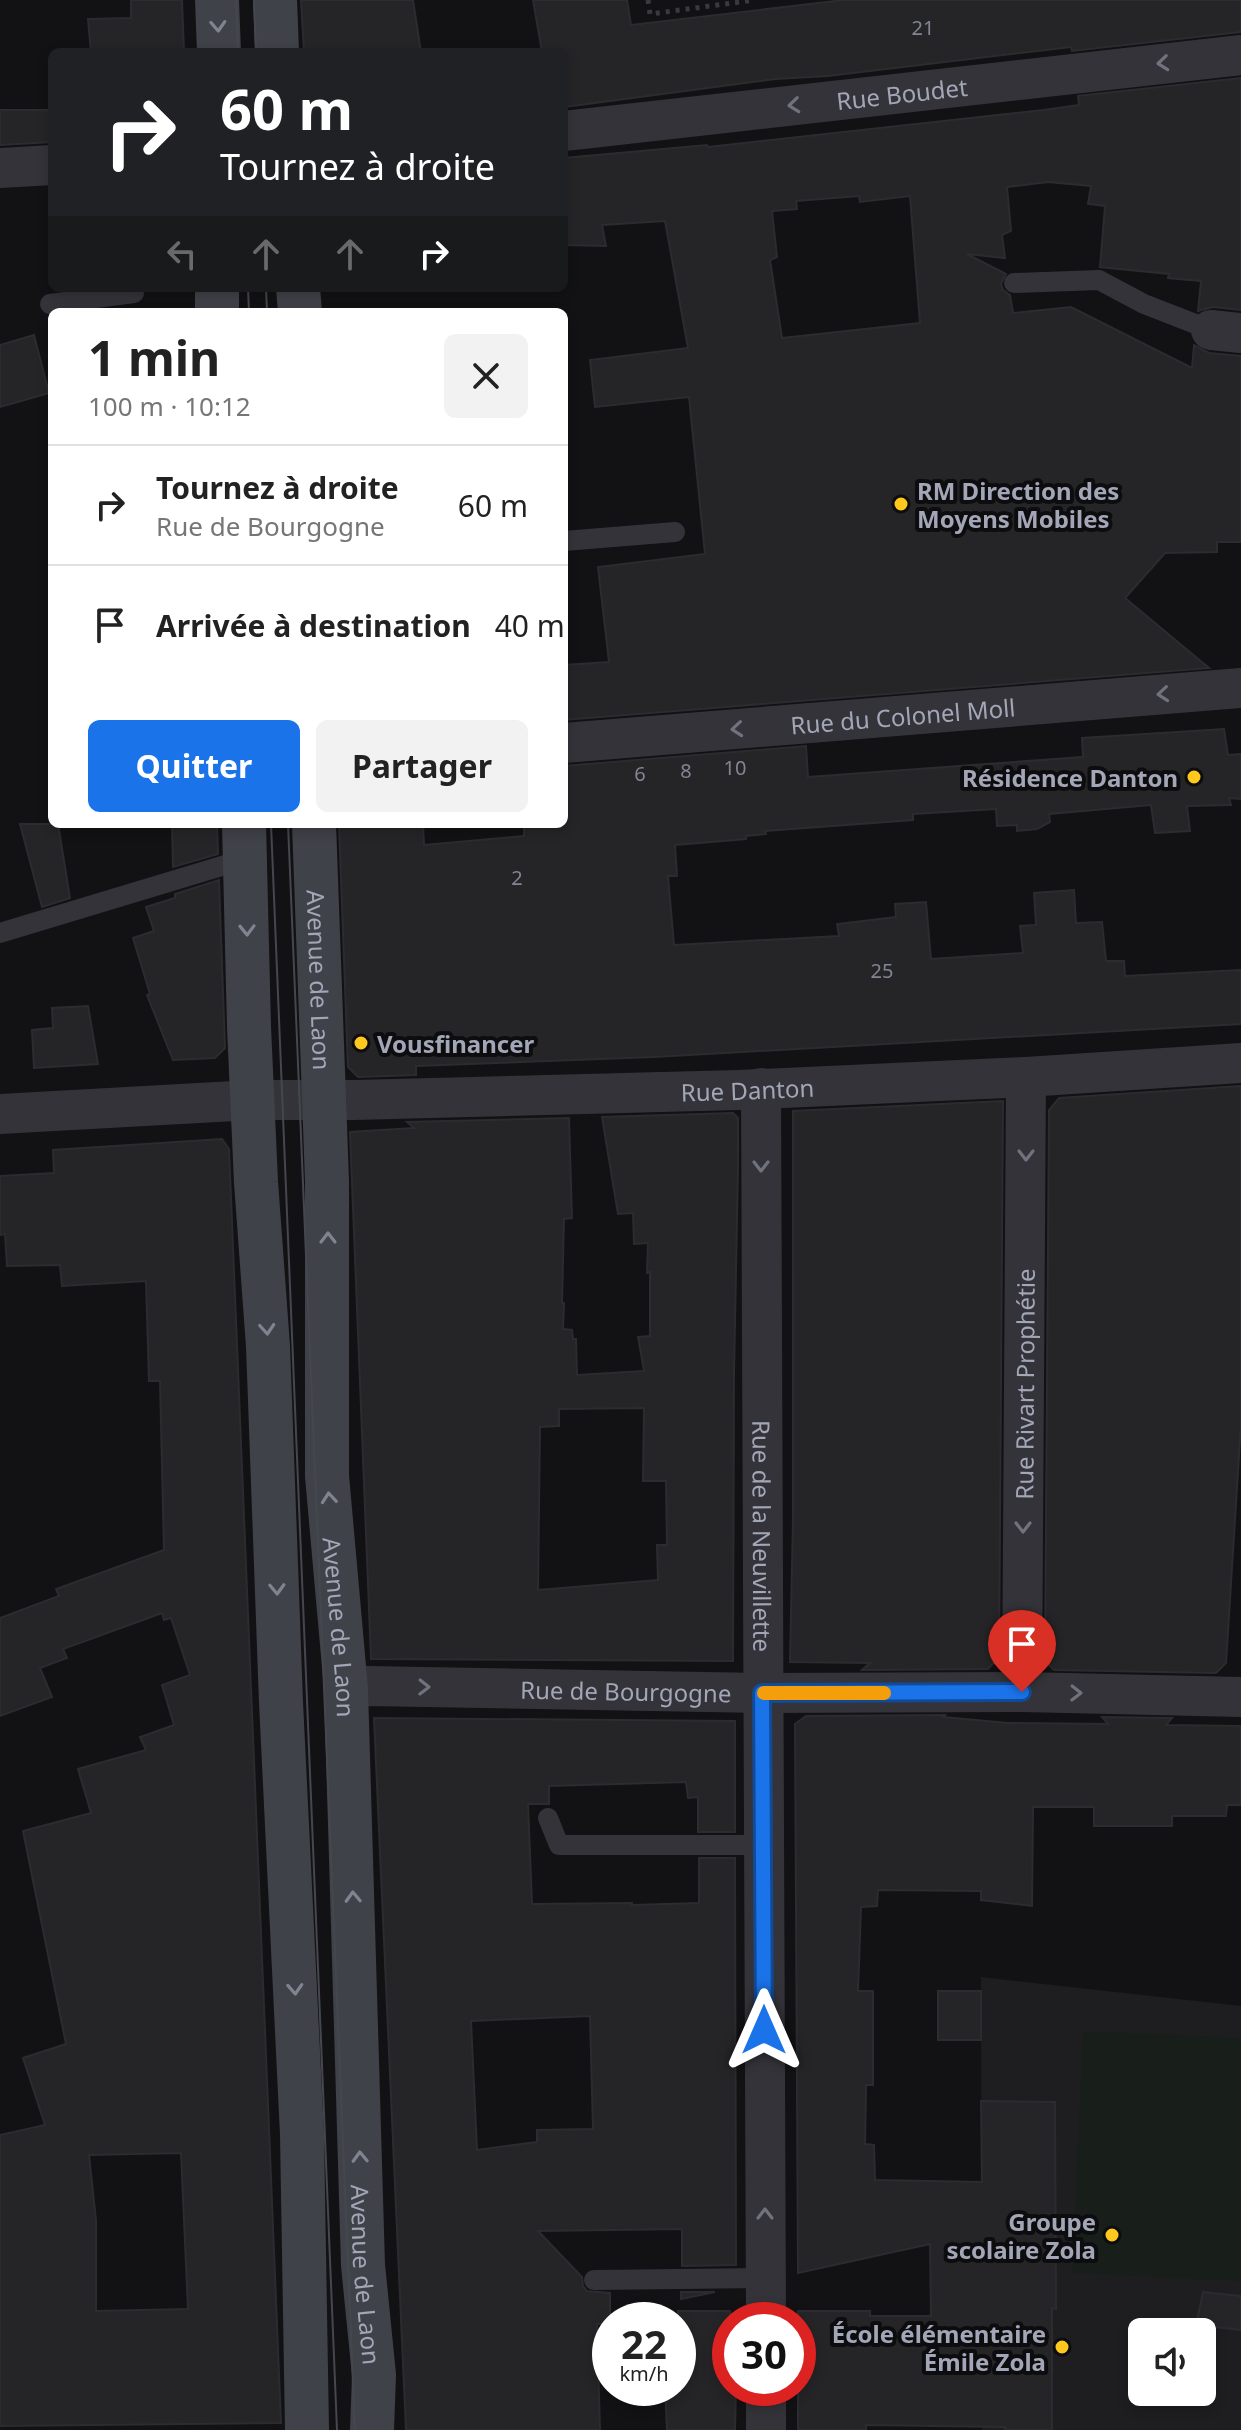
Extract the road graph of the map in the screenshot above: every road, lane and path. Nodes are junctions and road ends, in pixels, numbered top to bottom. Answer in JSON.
{"nodes":[{"id":1,"x":217,"y":0,"type":"edge"},
{"id":2,"x":275,"y":0,"type":"edge"},
{"id":3,"x":648,"y":0,"type":"edge"},
{"id":4,"x":755,"y":0,"type":"edge"},
{"id":5,"x":219,"y":48,"type":"edge"},
{"id":6,"x":277,"y":48,"type":"edge"},
{"id":7,"x":1241,"y":55,"type":"edge"},
{"id":8,"x":568,"y":131,"type":"edge"},
{"id":9,"x":48,"y":165,"type":"edge"},
{"id":10,"x":0,"y":168,"type":"edge"},
{"id":11,"x":1014,"y":283,"type":"dead end"},
{"id":12,"x":134,"y":293,"type":"dead end"},
{"id":13,"x":50,"y":304,"type":"dead end"},
{"id":14,"x":1226,"y":332,"type":"edge"},
{"id":15,"x":675,"y":532,"type":"dead end"},
{"id":16,"x":568,"y":541,"type":"edge"},
{"id":17,"x":1241,"y":688,"type":"edge"},
{"id":18,"x":568,"y":743,"type":"edge"},
{"id":19,"x":314,"y":828,"type":"edge"},
{"id":20,"x":245,"y":842,"type":"edge"},
{"id":21,"x":0,"y":933,"type":"edge"},
{"id":22,"x":1241,"y":1063,"type":"edge"},
{"id":23,"x":1026,"y":1077,"type":"junction"},
{"id":24,"x":761,"y":1088,"type":"junction"},
{"id":25,"x":323,"y":1099,"type":"junction"},
{"id":26,"x":253,"y":1100,"type":"junction"},
{"id":27,"x":0,"y":1114,"type":"edge"},
{"id":28,"x":346,"y":1689,"type":"junction"},
{"id":29,"x":1022,"y":1692,"type":"junction"},
{"id":30,"x":762,"y":1693,"type":"junction"},
{"id":31,"x":1241,"y":1697,"type":"edge"},
{"id":32,"x":548,"y":1818,"type":"dead end"},
{"id":33,"x":763,"y":1845,"type":"junction"},
{"id":34,"x":765,"y":2278,"type":"junction"},
{"id":35,"x":594,"y":2280,"type":"dead end"},
{"id":36,"x":766,"y":2302,"type":"edge"},
{"id":37,"x":766,"y":2406,"type":"edge"},
{"id":38,"x":307,"y":2430,"type":"edge"},
{"id":39,"x":372,"y":2430,"type":"edge"},
{"id":40,"x":766,"y":2430,"type":"edge"}],
"edges":[{"from":1,"to":5,"type":"main road","one_way":true},
{"from":2,"to":6,"type":"main road"},
{"from":3,"to":4,"type":"path"},
{"from":7,"to":8,"type":"street","name":"Rue Boudet","one_way":true},
{"from":9,"to":10,"type":"street"},
{"from":11,"to":14,"type":"lane"},
{"from":12,"to":13,"type":"lane"},
{"from":15,"to":16,"type":"lane"},
{"from":17,"to":18,"type":"street","name":"Rue du Colonel Moll","one_way":true},
{"from":19,"to":25,"type":"main road","name":"Avenue de Laon"},
{"from":20,"to":21,"type":"lane"},
{"from":20,"to":26,"type":"main road","one_way":true},
{"from":22,"to":23,"type":"street","name":"Rue Danton"},
{"from":23,"to":24,"type":"street","name":"Rue Danton"},
{"from":23,"to":29,"type":"street","name":"Rue Rivart Prophétie","one_way":true},
{"from":24,"to":25,"type":"street","name":"Rue Danton"},
{"from":24,"to":30,"type":"street","name":"Rue de la Neuvillette","one_way":true},
{"from":25,"to":26,"type":"street","name":"Rue Danton"},
{"from":28,"to":25,"type":"main road","name":"Avenue de Laon","one_way":true},
{"from":26,"to":27,"type":"street","name":"Rue Danton"},
{"from":26,"to":38,"type":"main road","one_way":true},
{"from":28,"to":30,"type":"street","name":"Rue de Bourgogne","one_way":true},
{"from":39,"to":28,"type":"main road","name":"Avenue de Laon","one_way":true},
{"from":29,"to":30,"type":"street","name":"Rue de Bourgogne"},
{"from":29,"to":31,"type":"street","name":"Rue de Bourgogne","one_way":true},
{"from":30,"to":33,"type":"street","name":"Rue de la Neuvillette"},
{"from":32,"to":33,"type":"lane"},
{"from":34,"to":33,"type":"street","name":"Rue de la Neuvillette","one_way":true},
{"from":34,"to":35,"type":"lane"},
{"from":34,"to":36,"type":"street","name":"Rue de la Neuvillette"},
{"from":37,"to":40,"type":"street"}]}
